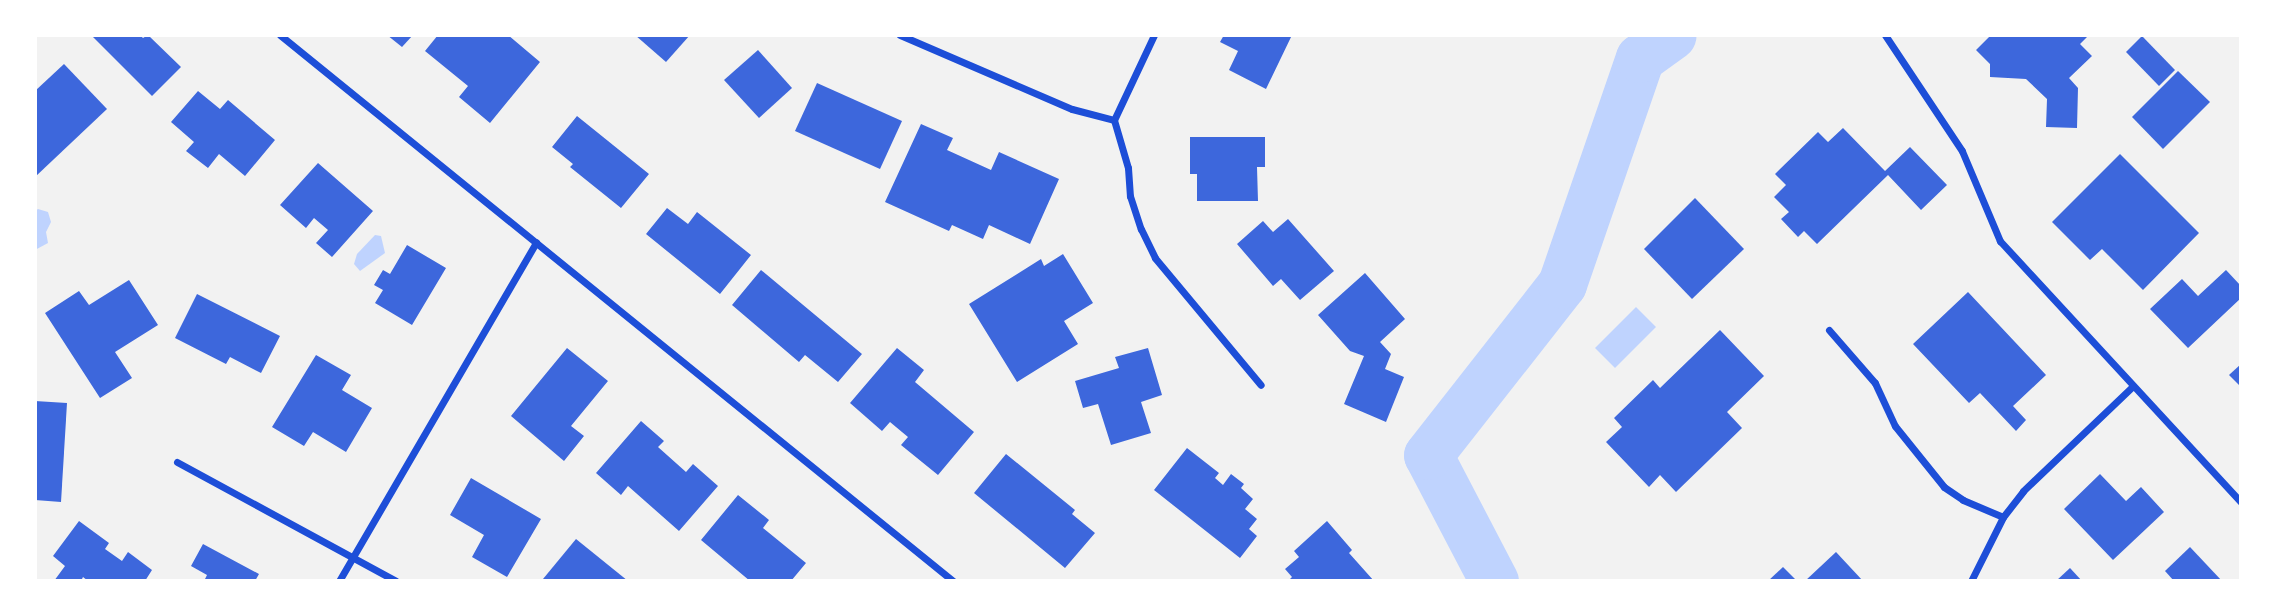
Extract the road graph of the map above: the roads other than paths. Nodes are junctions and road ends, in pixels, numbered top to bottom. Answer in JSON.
{"nodes":[{"id":1,"x":280,"y":35,"type":"edge"},
{"id":2,"x":900,"y":35,"type":"edge"},
{"id":3,"x":1154,"y":35,"type":"edge"},
{"id":4,"x":1885,"y":35,"type":"edge"},
{"id":5,"x":1114,"y":120,"type":"junction"},
{"id":6,"x":536,"y":242,"type":"junction"},
{"id":7,"x":1829,"y":330,"type":"dead end"},
{"id":8,"x":1261,"y":385,"type":"dead end"},
{"id":9,"x":2132,"y":387,"type":"junction"},
{"id":10,"x":177,"y":462,"type":"dead end"},
{"id":11,"x":2241,"y":502,"type":"edge"},
{"id":12,"x":2003,"y":517,"type":"junction"},
{"id":13,"x":352,"y":558,"type":"junction"},
{"id":14,"x":339,"y":581,"type":"edge"},
{"id":15,"x":396,"y":581,"type":"edge"},
{"id":16,"x":953,"y":581,"type":"edge"},
{"id":17,"x":1971,"y":581,"type":"edge"}],
"edges":[{"from":1,"to":6,"type":"street"},
{"from":2,"to":5,"type":"street"},
{"from":3,"to":5,"type":"street"},
{"from":4,"to":9,"type":"street"},
{"from":5,"to":8,"type":"street"},
{"from":6,"to":13,"type":"street"},
{"from":6,"to":16,"type":"street"},
{"from":7,"to":12,"type":"street"},
{"from":9,"to":11,"type":"street"},
{"from":9,"to":12,"type":"street"},
{"from":10,"to":13,"type":"street"},
{"from":12,"to":17,"type":"street"},
{"from":13,"to":14,"type":"street"},
{"from":13,"to":15,"type":"street"}]}
